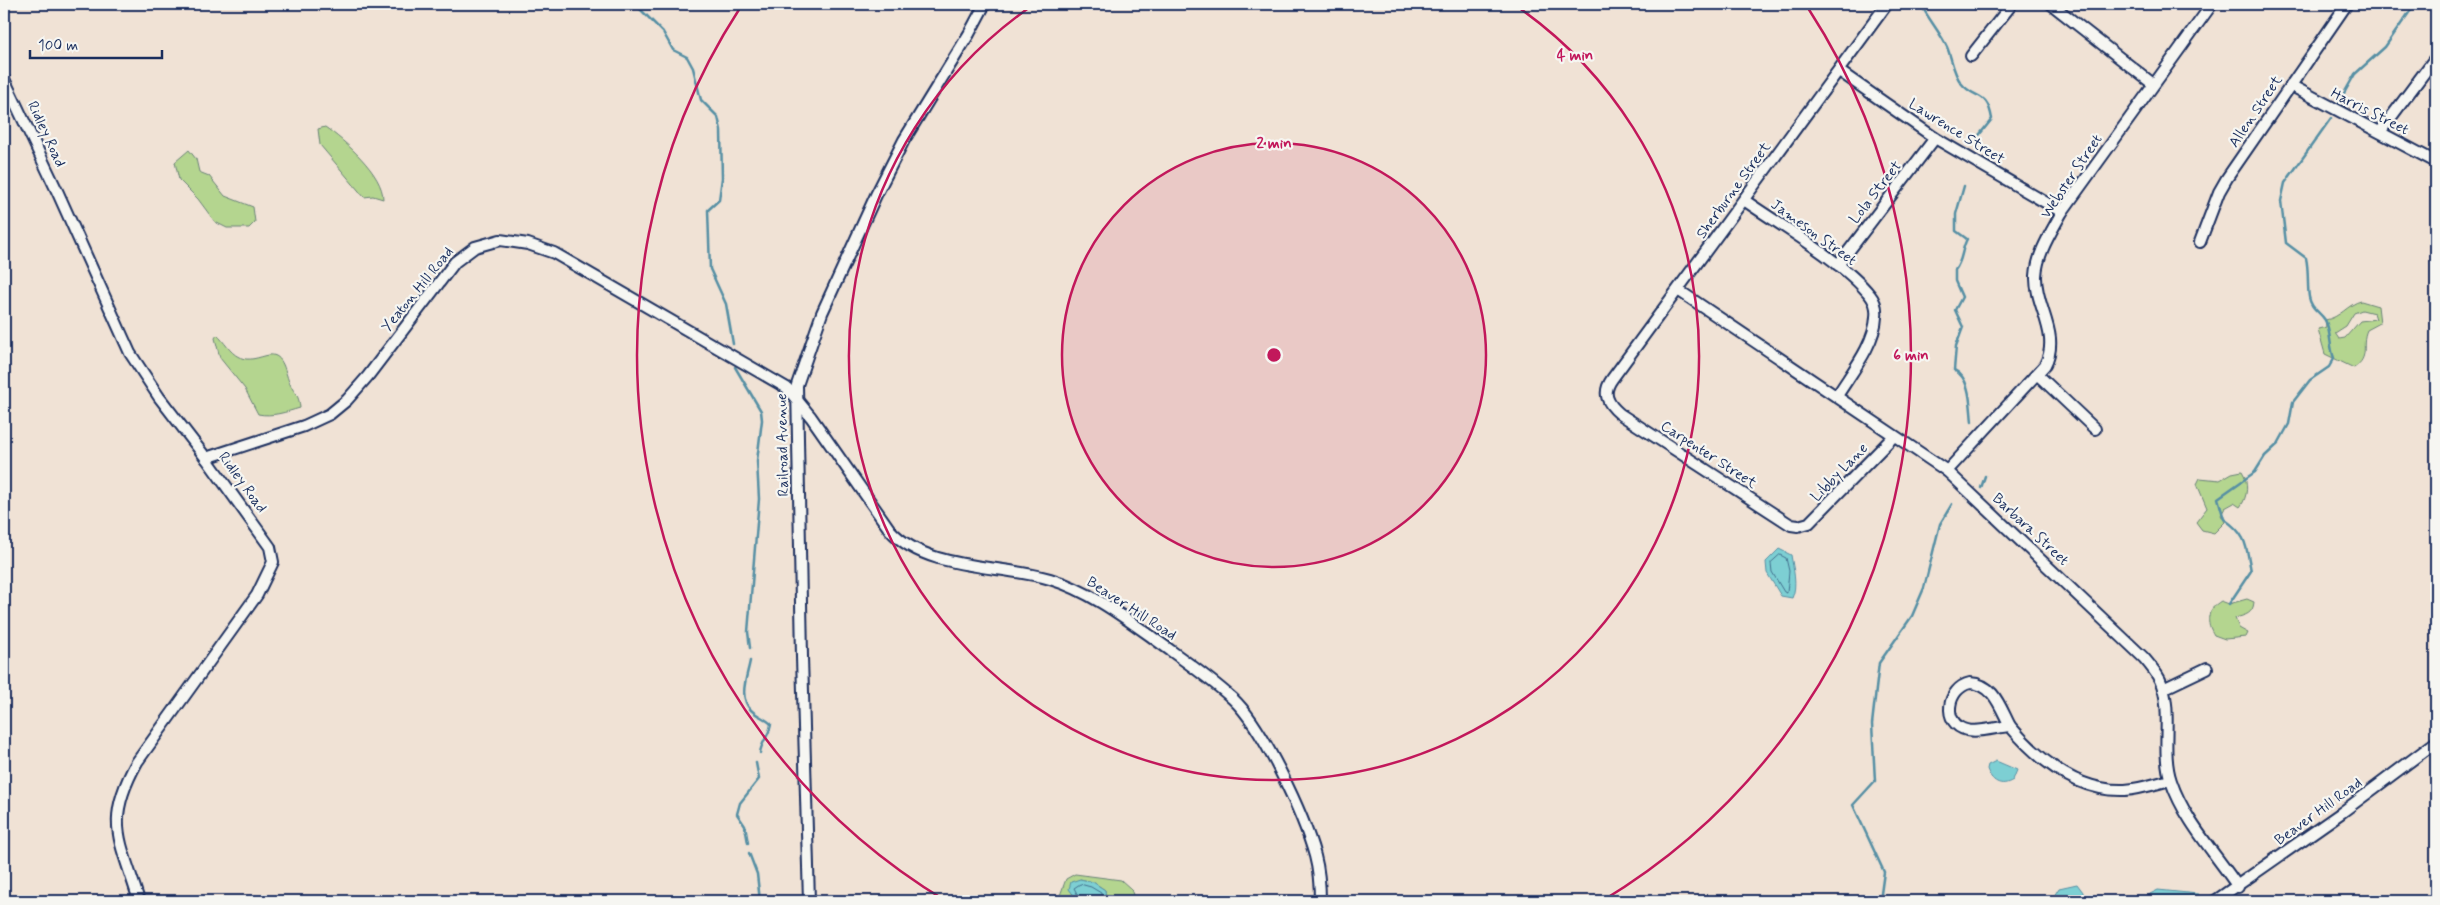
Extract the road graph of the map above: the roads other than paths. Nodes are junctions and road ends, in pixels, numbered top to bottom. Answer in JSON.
{"nodes":[{"id":1,"x":985,"y":4,"type":"edge"},
{"id":2,"x":1887,"y":4,"type":"edge"},
{"id":3,"x":2012,"y":4,"type":"edge"},
{"id":4,"x":2051,"y":4,"type":"edge"},
{"id":5,"x":2212,"y":4,"type":"edge"},
{"id":6,"x":2347,"y":4,"type":"edge"},
{"id":7,"x":1970,"y":56,"type":"dead end"},
{"id":8,"x":2436,"y":57,"type":"edge"},
{"id":9,"x":1839,"y":72,"type":"junction"},
{"id":10,"x":4,"y":79,"type":"edge"},
{"id":11,"x":2153,"y":84,"type":"junction"},
{"id":12,"x":2290,"y":85,"type":"junction"},
{"id":13,"x":2380,"y":132,"type":"junction"},
{"id":14,"x":1935,"y":138,"type":"junction"},
{"id":15,"x":2436,"y":162,"type":"edge"},
{"id":16,"x":1744,"y":200,"type":"junction"},
{"id":17,"x":2062,"y":212,"type":"junction"},
{"id":18,"x":2200,"y":242,"type":"dead end"},
{"id":19,"x":1838,"y":265,"type":"junction"},
{"id":20,"x":1678,"y":290,"type":"junction"},
{"id":21,"x":2038,"y":375,"type":"junction"},
{"id":22,"x":1607,"y":396,"type":"joint"},
{"id":23,"x":1837,"y":396,"type":"junction"},
{"id":24,"x":796,"y":397,"type":"junction"},
{"id":25,"x":2095,"y":429,"type":"dead end"},
{"id":26,"x":1894,"y":436,"type":"junction"},
{"id":27,"x":206,"y":458,"type":"junction"},
{"id":28,"x":1947,"y":471,"type":"junction"},
{"id":29,"x":1804,"y":526,"type":"joint"},
{"id":30,"x":2207,"y":668,"type":"dead end"},
{"id":31,"x":2163,"y":689,"type":"junction"},
{"id":32,"x":2010,"y":726,"type":"junction"},
{"id":33,"x":2436,"y":742,"type":"edge"},
{"id":34,"x":2170,"y":780,"type":"junction"},
{"id":35,"x":2238,"y":887,"type":"junction"},
{"id":36,"x":139,"y":901,"type":"edge"},
{"id":37,"x":809,"y":901,"type":"edge"},
{"id":38,"x":1320,"y":901,"type":"edge"},
{"id":39,"x":2215,"y":901,"type":"edge"}],
"edges":[{"from":1,"to":24,"type":"street","name":"Railroad Avenue"},
{"from":2,"to":9,"type":"street","name":"Sherburne Street"},
{"from":3,"to":7,"type":"street"},
{"from":4,"to":11,"type":"street"},
{"from":5,"to":11,"type":"street","name":"Webster Street"},
{"from":6,"to":12,"type":"street","name":"Allen Street"},
{"from":8,"to":13,"type":"street"},
{"from":9,"to":14,"type":"street","name":"Lawrence Street"},
{"from":9,"to":16,"type":"street","name":"Sherburne Street"},
{"from":10,"to":27,"type":"street","name":"Ridley Road"},
{"from":11,"to":17,"type":"street","name":"Webster Street"},
{"from":12,"to":13,"type":"street","name":"Harris Street"},
{"from":12,"to":18,"type":"street","name":"Allen Street"},
{"from":13,"to":15,"type":"street","name":"Harris Street"},
{"from":14,"to":17,"type":"street","name":"Lawrence Street"},
{"from":14,"to":19,"type":"street","name":"Lola Street"},
{"from":16,"to":19,"type":"street","name":"Jameson Street"},
{"from":16,"to":20,"type":"street","name":"Sherburne Street"},
{"from":17,"to":21,"type":"street","name":"Webster Street"},
{"from":19,"to":23,"type":"street","name":"Jameson Street"},
{"from":20,"to":22,"type":"street","name":"Sherburne Street"},
{"from":20,"to":23,"type":"street","name":"Barbara Street"},
{"from":21,"to":25,"type":"street"},
{"from":21,"to":28,"type":"street","name":"Webster Street"},
{"from":22,"to":29,"type":"street","name":"Carpenter Street"},
{"from":23,"to":26,"type":"street","name":"Barbara Street"},
{"from":24,"to":27,"type":"street","name":"Yeaton Hill Road"},
{"from":24,"to":37,"type":"street","name":"Railroad Avenue"},
{"from":24,"to":38,"type":"street","name":"Beaver Hill Road"},
{"from":26,"to":28,"type":"street","name":"Barbara Street"},
{"from":26,"to":29,"type":"street","name":"Libby Lane"},
{"from":27,"to":36,"type":"street","name":"Ridley Road"},
{"from":28,"to":31,"type":"street","name":"Barbara Street"},
{"from":30,"to":31,"type":"street"},
{"from":31,"to":34,"type":"street","name":"Barbara Street"},
{"from":32,"to":32,"type":"street"},
{"from":32,"to":34,"type":"street"},
{"from":33,"to":35,"type":"street","name":"Beaver Hill Road"},
{"from":34,"to":35,"type":"street","name":"Barbara Street"},
{"from":35,"to":39,"type":"street","name":"Beaver Hill Road"}]}
